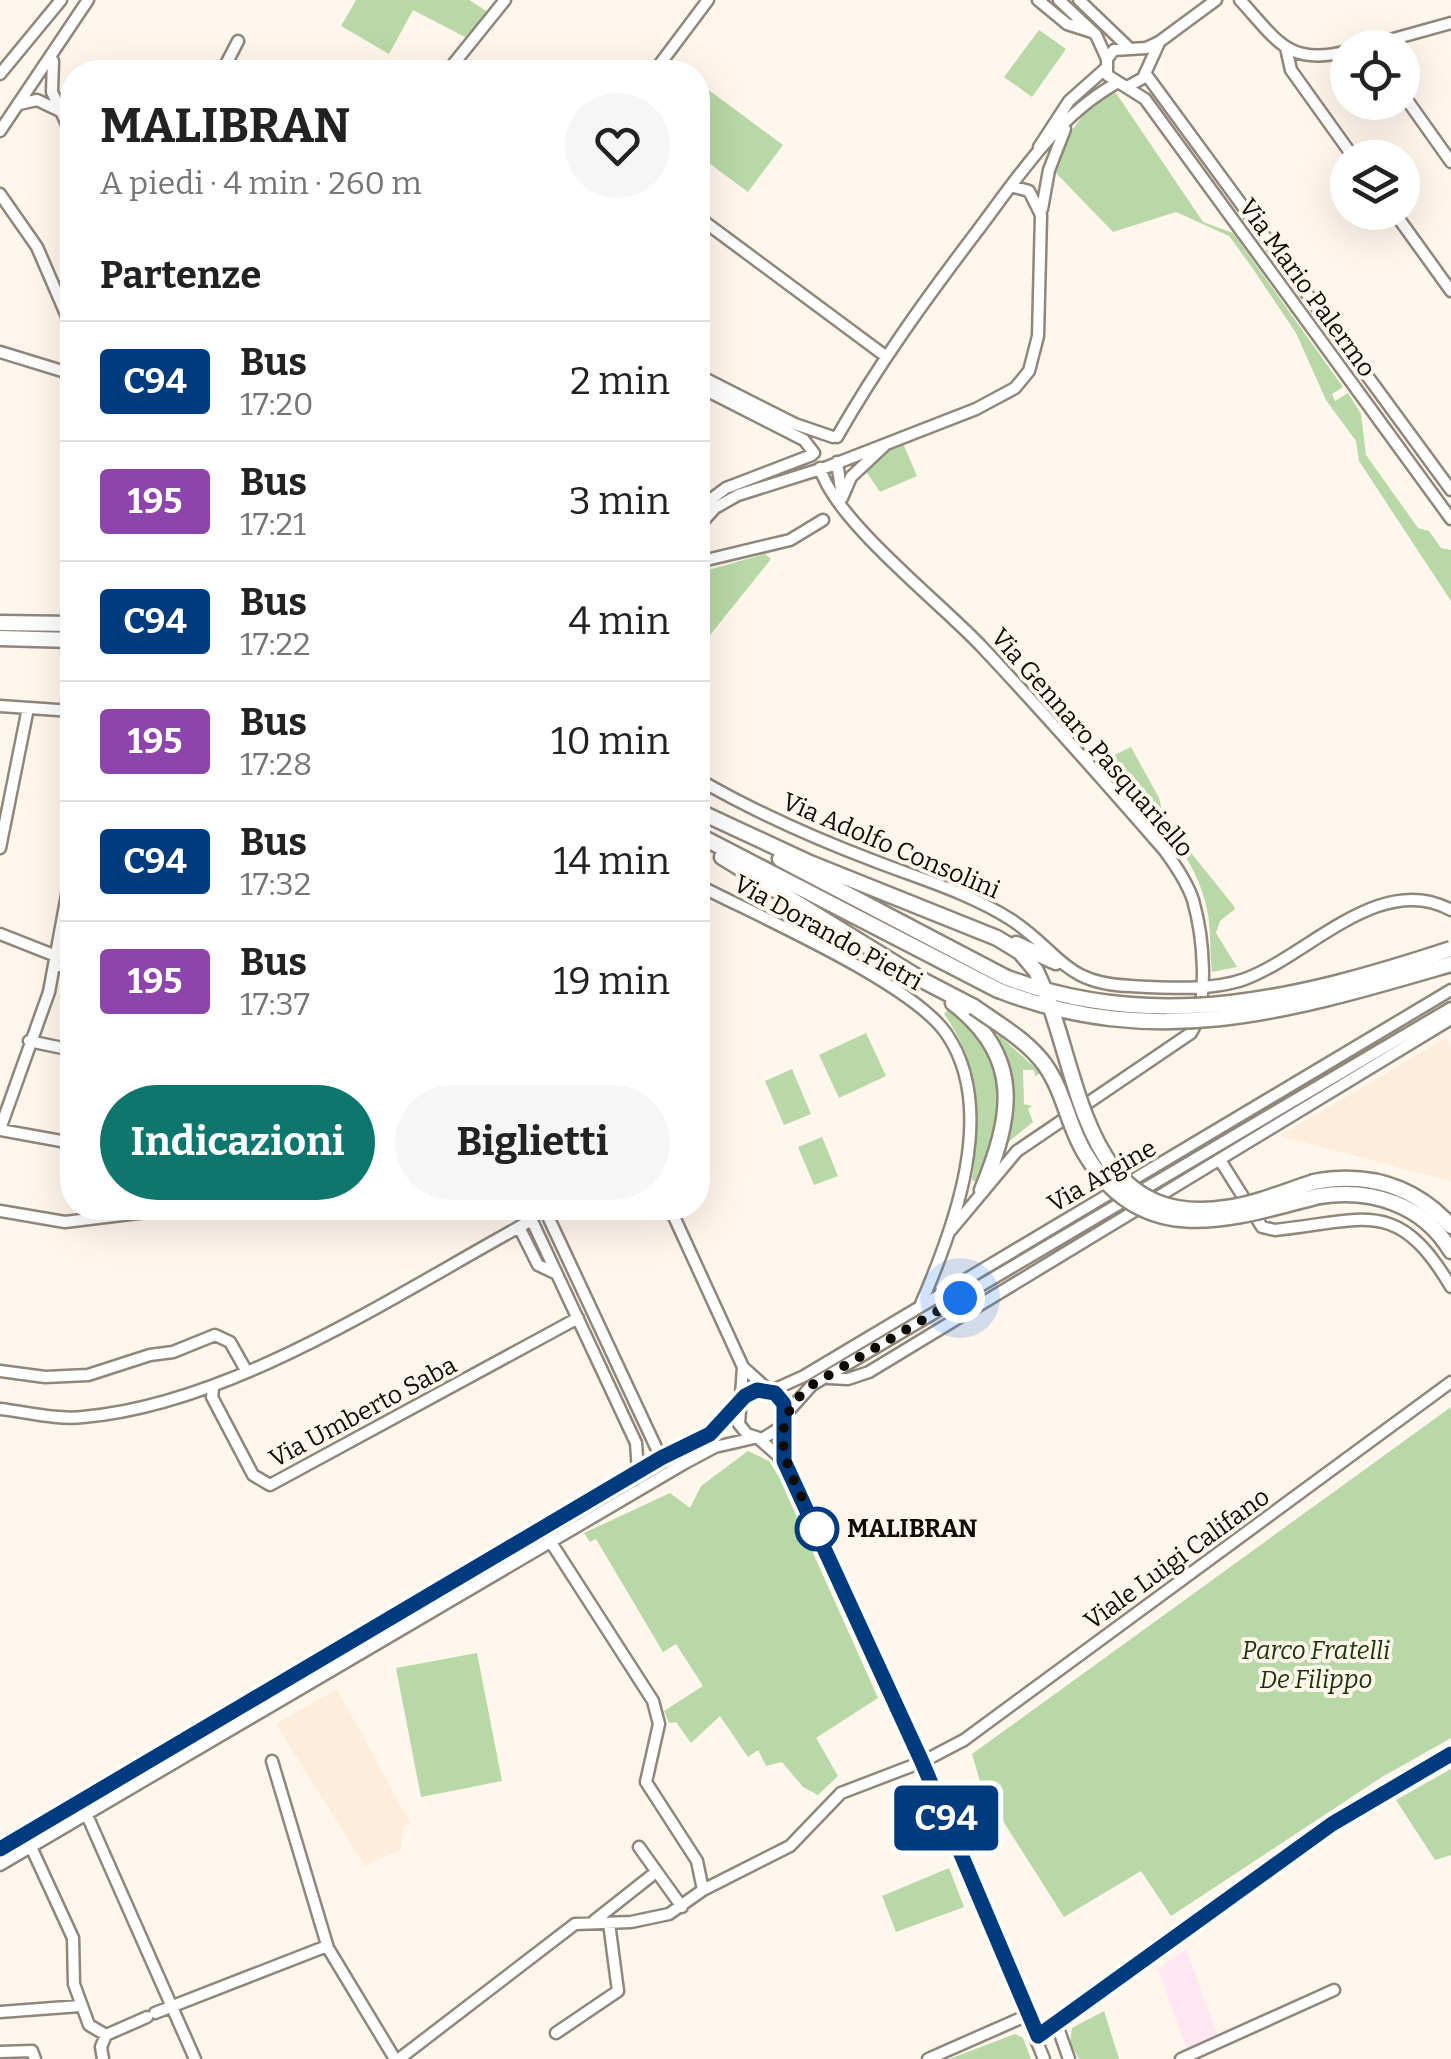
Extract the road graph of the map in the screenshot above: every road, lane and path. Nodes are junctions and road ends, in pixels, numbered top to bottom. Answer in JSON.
{"nodes":[{"id":1,"x":61,"y":0,"type":"edge"},
{"id":2,"x":88,"y":0,"type":"edge"},
{"id":3,"x":505,"y":0,"type":"edge"},
{"id":4,"x":708,"y":0,"type":"edge"},
{"id":5,"x":1038,"y":0,"type":"edge"},
{"id":6,"x":1058,"y":0,"type":"edge"},
{"id":7,"x":1079,"y":0,"type":"edge"},
{"id":8,"x":1216,"y":0,"type":"edge"},
{"id":9,"x":1240,"y":0,"type":"edge"},
{"id":10,"x":1451,"y":23,"type":"edge"},
{"id":11,"x":1093,"y":33,"type":"junction"},
{"id":12,"x":1420,"y":33,"type":"edge"},
{"id":13,"x":238,"y":42,"type":"dead end"},
{"id":14,"x":1159,"y":42,"type":"junction"},
{"id":15,"x":1130,"y":47,"type":"junction"},
{"id":16,"x":1286,"y":48,"type":"junction"},
{"id":17,"x":56,"y":50,"type":"junction"},
{"id":18,"x":1330,"y":56,"type":"edge"},
{"id":19,"x":228,"y":60,"type":"edge"},
{"id":20,"x":457,"y":60,"type":"edge"},
{"id":21,"x":663,"y":60,"type":"edge"},
{"id":22,"x":1106,"y":64,"type":"junction"},
{"id":23,"x":1146,"y":70,"type":"junction"},
{"id":24,"x":0,"y":74,"type":"edge"},
{"id":25,"x":1121,"y":86,"type":"junction"},
{"id":26,"x":19,"y":104,"type":"junction"},
{"id":27,"x":60,"y":109,"type":"edge"},
{"id":28,"x":60,"y":112,"type":"edge"},
{"id":29,"x":1070,"y":119,"type":"junction"},
{"id":30,"x":1420,"y":119,"type":"edge"},
{"id":31,"x":0,"y":131,"type":"edge"},
{"id":32,"x":1341,"y":140,"type":"edge"},
{"id":33,"x":1033,"y":157,"type":"junction"},
{"id":34,"x":1451,"y":162,"type":"edge"},
{"id":35,"x":1011,"y":186,"type":"junction"},
{"id":36,"x":0,"y":194,"type":"edge"},
{"id":37,"x":1041,"y":214,"type":"junction"},
{"id":38,"x":710,"y":227,"type":"edge"},
{"id":39,"x":1407,"y":230,"type":"edge"},
{"id":40,"x":1451,"y":291,"type":"edge"},
{"id":41,"x":60,"y":300,"type":"edge"},
{"id":42,"x":0,"y":352,"type":"edge"},
{"id":43,"x":884,"y":356,"type":"junction"},
{"id":44,"x":60,"y":370,"type":"edge"},
{"id":45,"x":710,"y":381,"type":"edge"},
{"id":46,"x":710,"y":392,"type":"edge"},
{"id":47,"x":835,"y":437,"type":"junction"},
{"id":48,"x":889,"y":442,"type":"junction"},
{"id":49,"x":844,"y":456,"type":"junction"},
{"id":50,"x":816,"y":461,"type":"junction"},
{"id":51,"x":1449,"y":484,"type":"edge"},
{"id":52,"x":1432,"y":493,"type":"junction"},
{"id":53,"x":842,"y":498,"type":"junction"},
{"id":54,"x":710,"y":500,"type":"edge"},
{"id":55,"x":847,"y":512,"type":"junction"},
{"id":56,"x":710,"y":515,"type":"edge"},
{"id":57,"x":1451,"y":518,"type":"edge"},
{"id":58,"x":823,"y":520,"type":"dead end"},
{"id":59,"x":710,"y":559,"type":"edge"},
{"id":60,"x":0,"y":623,"type":"edge"},
{"id":61,"x":60,"y":624,"type":"edge"},
{"id":62,"x":0,"y":638,"type":"edge"},
{"id":63,"x":60,"y":640,"type":"edge"},
{"id":64,"x":0,"y":706,"type":"edge"},
{"id":65,"x":28,"y":708,"type":"junction"},
{"id":66,"x":60,"y":710,"type":"edge"},
{"id":67,"x":710,"y":786,"type":"edge"},
{"id":68,"x":710,"y":817,"type":"edge"},
{"id":69,"x":710,"y":819,"type":"edge"},
{"id":70,"x":710,"y":843,"type":"edge"},
{"id":71,"x":710,"y":845,"type":"edge"},
{"id":72,"x":0,"y":848,"type":"edge"},
{"id":73,"x":710,"y":891,"type":"edge"},
{"id":74,"x":1451,"y":910,"type":"edge"},
{"id":75,"x":60,"y":933,"type":"edge"},
{"id":76,"x":0,"y":934,"type":"edge"},
{"id":77,"x":997,"y":938,"type":"junction"},
{"id":78,"x":1451,"y":949,"type":"edge"},
{"id":79,"x":55,"y":960,"type":"junction"},
{"id":80,"x":1056,"y":962,"type":"junction"},
{"id":81,"x":60,"y":963,"type":"edge"},
{"id":82,"x":1451,"y":964,"type":"edge"},
{"id":83,"x":924,"y":981,"type":"junction"},
{"id":84,"x":1001,"y":984,"type":"junction"},
{"id":85,"x":1200,"y":986,"type":"junction"},
{"id":86,"x":1451,"y":990,"type":"edge"},
{"id":87,"x":1451,"y":1008,"type":"edge"},
{"id":88,"x":1451,"y":1019,"type":"edge"},
{"id":89,"x":30,"y":1041,"type":"junction"},
{"id":90,"x":60,"y":1047,"type":"edge"},
{"id":91,"x":1,"y":1123,"type":"edge"},
{"id":92,"x":60,"y":1140,"type":"edge"},
{"id":93,"x":1220,"y":1160,"type":"junction"},
{"id":94,"x":1316,"y":1189,"type":"junction"},
{"id":95,"x":982,"y":1190,"type":"junction"},
{"id":96,"x":0,"y":1212,"type":"edge"},
{"id":97,"x":14,"y":1215,"type":"junction"},
{"id":98,"x":81,"y":1220,"type":"edge"},
{"id":99,"x":532,"y":1220,"type":"joint"},
{"id":100,"x":550,"y":1220,"type":"edge"},
{"id":101,"x":675,"y":1220,"type":"edge"},
{"id":102,"x":0,"y":1221,"type":"edge"},
{"id":103,"x":1451,"y":1226,"type":"edge"},
{"id":104,"x":519,"y":1227,"type":"junction"},
{"id":105,"x":951,"y":1230,"type":"junction"},
{"id":106,"x":1451,"y":1251,"type":"edge"},
{"id":107,"x":558,"y":1274,"type":"junction"},
{"id":108,"x":1451,"y":1287,"type":"edge"},
{"id":109,"x":921,"y":1306,"type":"junction"},
{"id":110,"x":578,"y":1318,"type":"junction"},
{"id":111,"x":742,"y":1368,"type":"junction"},
{"id":112,"x":0,"y":1371,"type":"edge"},
{"id":113,"x":247,"y":1372,"type":"junction"},
{"id":114,"x":828,"y":1378,"type":"junction"},
{"id":115,"x":1451,"y":1382,"type":"edge"},
{"id":116,"x":213,"y":1389,"type":"junction"},
{"id":117,"x":770,"y":1391,"type":"junction"},
{"id":118,"x":742,"y":1399,"type":"junction"},
{"id":119,"x":0,"y":1409,"type":"edge"},
{"id":120,"x":786,"y":1414,"type":"junction"},
{"id":121,"x":783,"y":1426,"type":"junction"},
{"id":122,"x":756,"y":1438,"type":"junction"},
{"id":123,"x":661,"y":1458,"type":"junction"},
{"id":124,"x":784,"y":1461,"type":"junction"},
{"id":125,"x":638,"y":1471,"type":"junction"},
{"id":126,"x":552,"y":1544,"type":"junction"},
{"id":127,"x":1451,"y":1754,"type":"edge"},
{"id":128,"x":272,"y":1761,"type":"dead end"},
{"id":129,"x":922,"y":1762,"type":"junction"},
{"id":130,"x":81,"y":1803,"type":"junction"},
{"id":131,"x":88,"y":1816,"type":"junction"},
{"id":132,"x":31,"y":1847,"type":"junction"},
{"id":133,"x":639,"y":1847,"type":"dead end"},
{"id":134,"x":0,"y":1849,"type":"edge"},
{"id":135,"x":0,"y":1866,"type":"edge"},
{"id":136,"x":651,"y":1876,"type":"dead end"},
{"id":137,"x":703,"y":1890,"type":"junction"},
{"id":138,"x":682,"y":1907,"type":"junction"},
{"id":139,"x":594,"y":1921,"type":"junction"},
{"id":140,"x":612,"y":1923,"type":"junction"},
{"id":141,"x":327,"y":1946,"type":"junction"},
{"id":142,"x":1334,"y":1990,"type":"dead end"},
{"id":143,"x":172,"y":2005,"type":"junction"},
{"id":144,"x":80,"y":2006,"type":"junction"},
{"id":145,"x":0,"y":2012,"type":"edge"},
{"id":146,"x":1028,"y":2015,"type":"junction"},
{"id":147,"x":1057,"y":2025,"type":"junction"},
{"id":148,"x":556,"y":2033,"type":"dead end"},
{"id":149,"x":106,"y":2035,"type":"junction"},
{"id":150,"x":1038,"y":2036,"type":"junction"},
{"id":151,"x":0,"y":2052,"type":"edge"},
{"id":152,"x":34,"y":2059,"type":"edge"},
{"id":153,"x":103,"y":2059,"type":"edge"},
{"id":154,"x":195,"y":2059,"type":"edge"},
{"id":155,"x":397,"y":2059,"type":"edge"},
{"id":156,"x":928,"y":2059,"type":"edge"},
{"id":157,"x":1044,"y":2059,"type":"edge"},
{"id":158,"x":1068,"y":2059,"type":"edge"},
{"id":159,"x":1181,"y":2059,"type":"edge"}],
"edges":[{"from":1,"to":24,"type":"street"},
{"from":2,"to":17,"type":"street"},
{"from":3,"to":20,"type":"street"},
{"from":4,"to":21,"type":"street"},
{"from":5,"to":11,"type":"street"},
{"from":6,"to":11,"type":"street"},
{"from":7,"to":15,"type":"street"},
{"from":8,"to":14,"type":"street"},
{"from":9,"to":16,"type":"street"},
{"from":10,"to":12,"type":"street"},
{"from":11,"to":22,"type":"street"},
{"from":13,"to":19,"type":"street"},
{"from":14,"to":15,"type":"street"},
{"from":14,"to":23,"type":"street"},
{"from":15,"to":22,"type":"street"},
{"from":15,"to":23,"type":"street"},
{"from":16,"to":18,"type":"street"},
{"from":16,"to":32,"type":"street"},
{"from":17,"to":26,"type":"street"},
{"from":17,"to":27,"type":"street"},
{"from":22,"to":25,"type":"street"},
{"from":22,"to":33,"type":"street"},
{"from":23,"to":25,"type":"street"},
{"from":23,"to":51,"type":"street","name":"Via Mario Palermo"},
{"from":25,"to":29,"type":"street"},
{"from":25,"to":52,"type":"street","name":"Via Mario Palermo"},
{"from":26,"to":28,"type":"street"},
{"from":26,"to":31,"type":"street"},
{"from":29,"to":33,"type":"street"},
{"from":29,"to":37,"type":"street"},
{"from":30,"to":34,"type":"street"},
{"from":33,"to":35,"type":"street"},
{"from":35,"to":37,"type":"street"},
{"from":35,"to":43,"type":"street"},
{"from":36,"to":41,"type":"street"},
{"from":37,"to":48,"type":"street"},
{"from":38,"to":43,"type":"street"},
{"from":39,"to":40,"type":"street"},
{"from":42,"to":44,"type":"street"},
{"from":43,"to":47,"type":"street"},
{"from":45,"to":47,"type":"street"},
{"from":46,"to":50,"type":"street"},
{"from":47,"to":49,"type":"street"},
{"from":47,"to":50,"type":"street"},
{"from":48,"to":49,"type":"street"},
{"from":48,"to":53,"type":"street"},
{"from":49,"to":50,"type":"street"},
{"from":49,"to":53,"type":"street"},
{"from":50,"to":54,"type":"street"},
{"from":50,"to":55,"type":"street"},
{"from":50,"to":56,"type":"street"},
{"from":51,"to":52,"type":"street"},
{"from":52,"to":57,"type":"street","name":"Via Mario Palermo"},
{"from":53,"to":55,"type":"street"},
{"from":55,"to":85,"type":"street","name":"Via Gennaro Pasquariello"},
{"from":58,"to":59,"type":"street"},
{"from":60,"to":61,"type":"highway"},
{"from":62,"to":63,"type":"highway"},
{"from":64,"to":65,"type":"street"},
{"from":65,"to":66,"type":"street"},
{"from":65,"to":72,"type":"street"},
{"from":67,"to":80,"type":"street","name":"Via Adolfo Consolini"},
{"from":68,"to":77,"type":"highway"},
{"from":69,"to":84,"type":"highway"},
{"from":70,"to":84,"type":"highway"},
{"from":71,"to":83,"type":"highway"},
{"from":73,"to":105,"type":"street","name":"Via Dorando Pietri"},
{"from":74,"to":85,"type":"street","name":"Via Adolfo Consolini"},
{"from":75,"to":79,"type":"street"},
{"from":76,"to":79,"type":"street"},
{"from":77,"to":80,"type":"highway"},
{"from":77,"to":94,"type":"highway","bridge":true},
{"from":78,"to":84,"type":"highway","bridge":true},
{"from":79,"to":81,"type":"street"},
{"from":79,"to":89,"type":"street"},
{"from":80,"to":85,"type":"street","name":"Via Adolfo Consolini"},
{"from":82,"to":84,"type":"highway","bridge":true},
{"from":83,"to":94,"type":"highway","bridge":true},
{"from":83,"to":95,"type":"highway"},
{"from":85,"to":95,"type":"street","name":"Via Gennaro Pasquariello"},
{"from":86,"to":109,"type":"street","name":"Via Argine"},
{"from":87,"to":114,"type":"street","name":"Via Argine"},
{"from":88,"to":93,"type":"street","name":"Via Argine"},
{"from":89,"to":90,"type":"street"},
{"from":89,"to":91,"type":"street"},
{"from":91,"to":92,"type":"street"},
{"from":93,"to":108,"type":"street"},
{"from":93,"to":114,"type":"street","name":"Via Argine"},
{"from":94,"to":103,"type":"highway"},
{"from":94,"to":106,"type":"highway"},
{"from":95,"to":105,"type":"street","name":"Via Gennaro Pasquariello"},
{"from":96,"to":97,"type":"street"},
{"from":97,"to":98,"type":"street"},
{"from":97,"to":102,"type":"street"},
{"from":99,"to":104,"type":"street"},
{"from":99,"to":107,"type":"street"},
{"from":100,"to":123,"type":"street"},
{"from":101,"to":111,"type":"street"},
{"from":104,"to":107,"type":"street"},
{"from":104,"to":113,"type":"street"},
{"from":105,"to":109,"type":"street","name":"Via Dorando Pietri"},
{"from":107,"to":110,"type":"street"},
{"from":109,"to":117,"type":"street","name":"Via Argine"},
{"from":110,"to":116,"type":"street","name":"Via Umberto Saba"},
{"from":110,"to":125,"type":"street"},
{"from":111,"to":117,"type":"street"},
{"from":111,"to":118,"type":"street"},
{"from":112,"to":113,"type":"street"},
{"from":113,"to":116,"type":"street"},
{"from":114,"to":120,"type":"street","name":"Via Argine"},
{"from":115,"to":129,"type":"street","name":"Viale Luigi Califano"},
{"from":116,"to":119,"type":"street"},
{"from":117,"to":118,"type":"street"},
{"from":117,"to":120,"type":"street"},
{"from":118,"to":122,"type":"street"},
{"from":118,"to":123,"type":"street"},
{"from":120,"to":121,"type":"street"},
{"from":121,"to":122,"type":"street"},
{"from":121,"to":124,"type":"street"},
{"from":122,"to":124,"type":"street"},
{"from":122,"to":126,"type":"street"},
{"from":123,"to":125,"type":"street"},
{"from":124,"to":129,"type":"street"},
{"from":125,"to":130,"type":"street"},
{"from":126,"to":131,"type":"street"},
{"from":126,"to":137,"type":"street"},
{"from":127,"to":147,"type":"street"},
{"from":128,"to":141,"type":"street"},
{"from":129,"to":137,"type":"street","name":"Viale Luigi Califano"},
{"from":129,"to":146,"type":"street"},
{"from":130,"to":131,"type":"street"},
{"from":130,"to":134,"type":"street"},
{"from":131,"to":132,"type":"street"},
{"from":131,"to":143,"type":"street"},
{"from":132,"to":135,"type":"street"},
{"from":132,"to":144,"type":"street"},
{"from":133,"to":138,"type":"street"},
{"from":136,"to":139,"type":"street"},
{"from":137,"to":138,"type":"street","name":"Viale Luigi Califano"},
{"from":138,"to":140,"type":"street"},
{"from":139,"to":140,"type":"street"},
{"from":139,"to":155,"type":"street"},
{"from":140,"to":148,"type":"street"},
{"from":141,"to":143,"type":"street"},
{"from":141,"to":155,"type":"street"},
{"from":142,"to":159,"type":"street"},
{"from":143,"to":149,"type":"street"},
{"from":143,"to":154,"type":"street"},
{"from":144,"to":145,"type":"street"},
{"from":144,"to":149,"type":"street"},
{"from":146,"to":150,"type":"street"},
{"from":146,"to":156,"type":"street"},
{"from":147,"to":150,"type":"street"},
{"from":147,"to":158,"type":"street"},
{"from":149,"to":153,"type":"street"},
{"from":150,"to":157,"type":"street"},
{"from":151,"to":152,"type":"street"}]}
